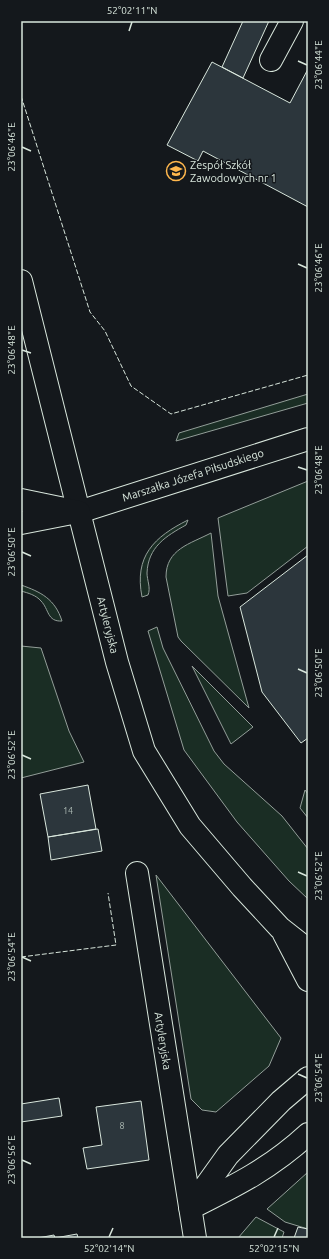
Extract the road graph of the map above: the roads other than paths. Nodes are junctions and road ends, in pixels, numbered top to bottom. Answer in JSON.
{"nodes":[{"id":1,"x":292,"y":21,"type":"edge"},
{"id":2,"x":272,"y":60,"type":"dead end"},
{"id":3,"x":21,"y":282,"type":"edge"},
{"id":4,"x":308,"y":438,"type":"edge"},
{"id":5,"x":21,"y":500,"type":"edge"},
{"id":6,"x":79,"y":512,"type":"junction"},
{"id":7,"x":21,"y":523,"type":"edge"},
{"id":8,"x":137,"y":873,"type":"dead end"},
{"id":9,"x":280,"y":928,"type":"junction"},
{"id":10,"x":308,"y":950,"type":"edge"},
{"id":11,"x":308,"y":980,"type":"edge"},
{"id":12,"x":308,"y":1078,"type":"edge"},
{"id":13,"x":308,"y":1134,"type":"edge"},
{"id":14,"x":190,"y":1208,"type":"junction"},
{"id":15,"x":194,"y":1238,"type":"edge"}],
"edges":[{"from":1,"to":2,"type":"street"},
{"from":3,"to":6,"type":"street","name":"Artyleryjska"},
{"from":4,"to":6,"type":"street","name":"Marszałka Józefa Piłsudskiego"},
{"from":5,"to":6,"type":"street"},
{"from":6,"to":7,"type":"street","name":"Marszałka Józefa Piłsudskiego"},
{"from":6,"to":9,"type":"street","name":"Artyleryjska"},
{"from":8,"to":14,"type":"street","name":"Artyleryjska"},
{"from":9,"to":10,"type":"street","name":"Artyleryjska"},
{"from":9,"to":11,"type":"street","name":"Artyleryjska"},
{"from":12,"to":14,"type":"street"},
{"from":13,"to":14,"type":"street"},
{"from":14,"to":15,"type":"street","name":"Artyleryjska"}]}
